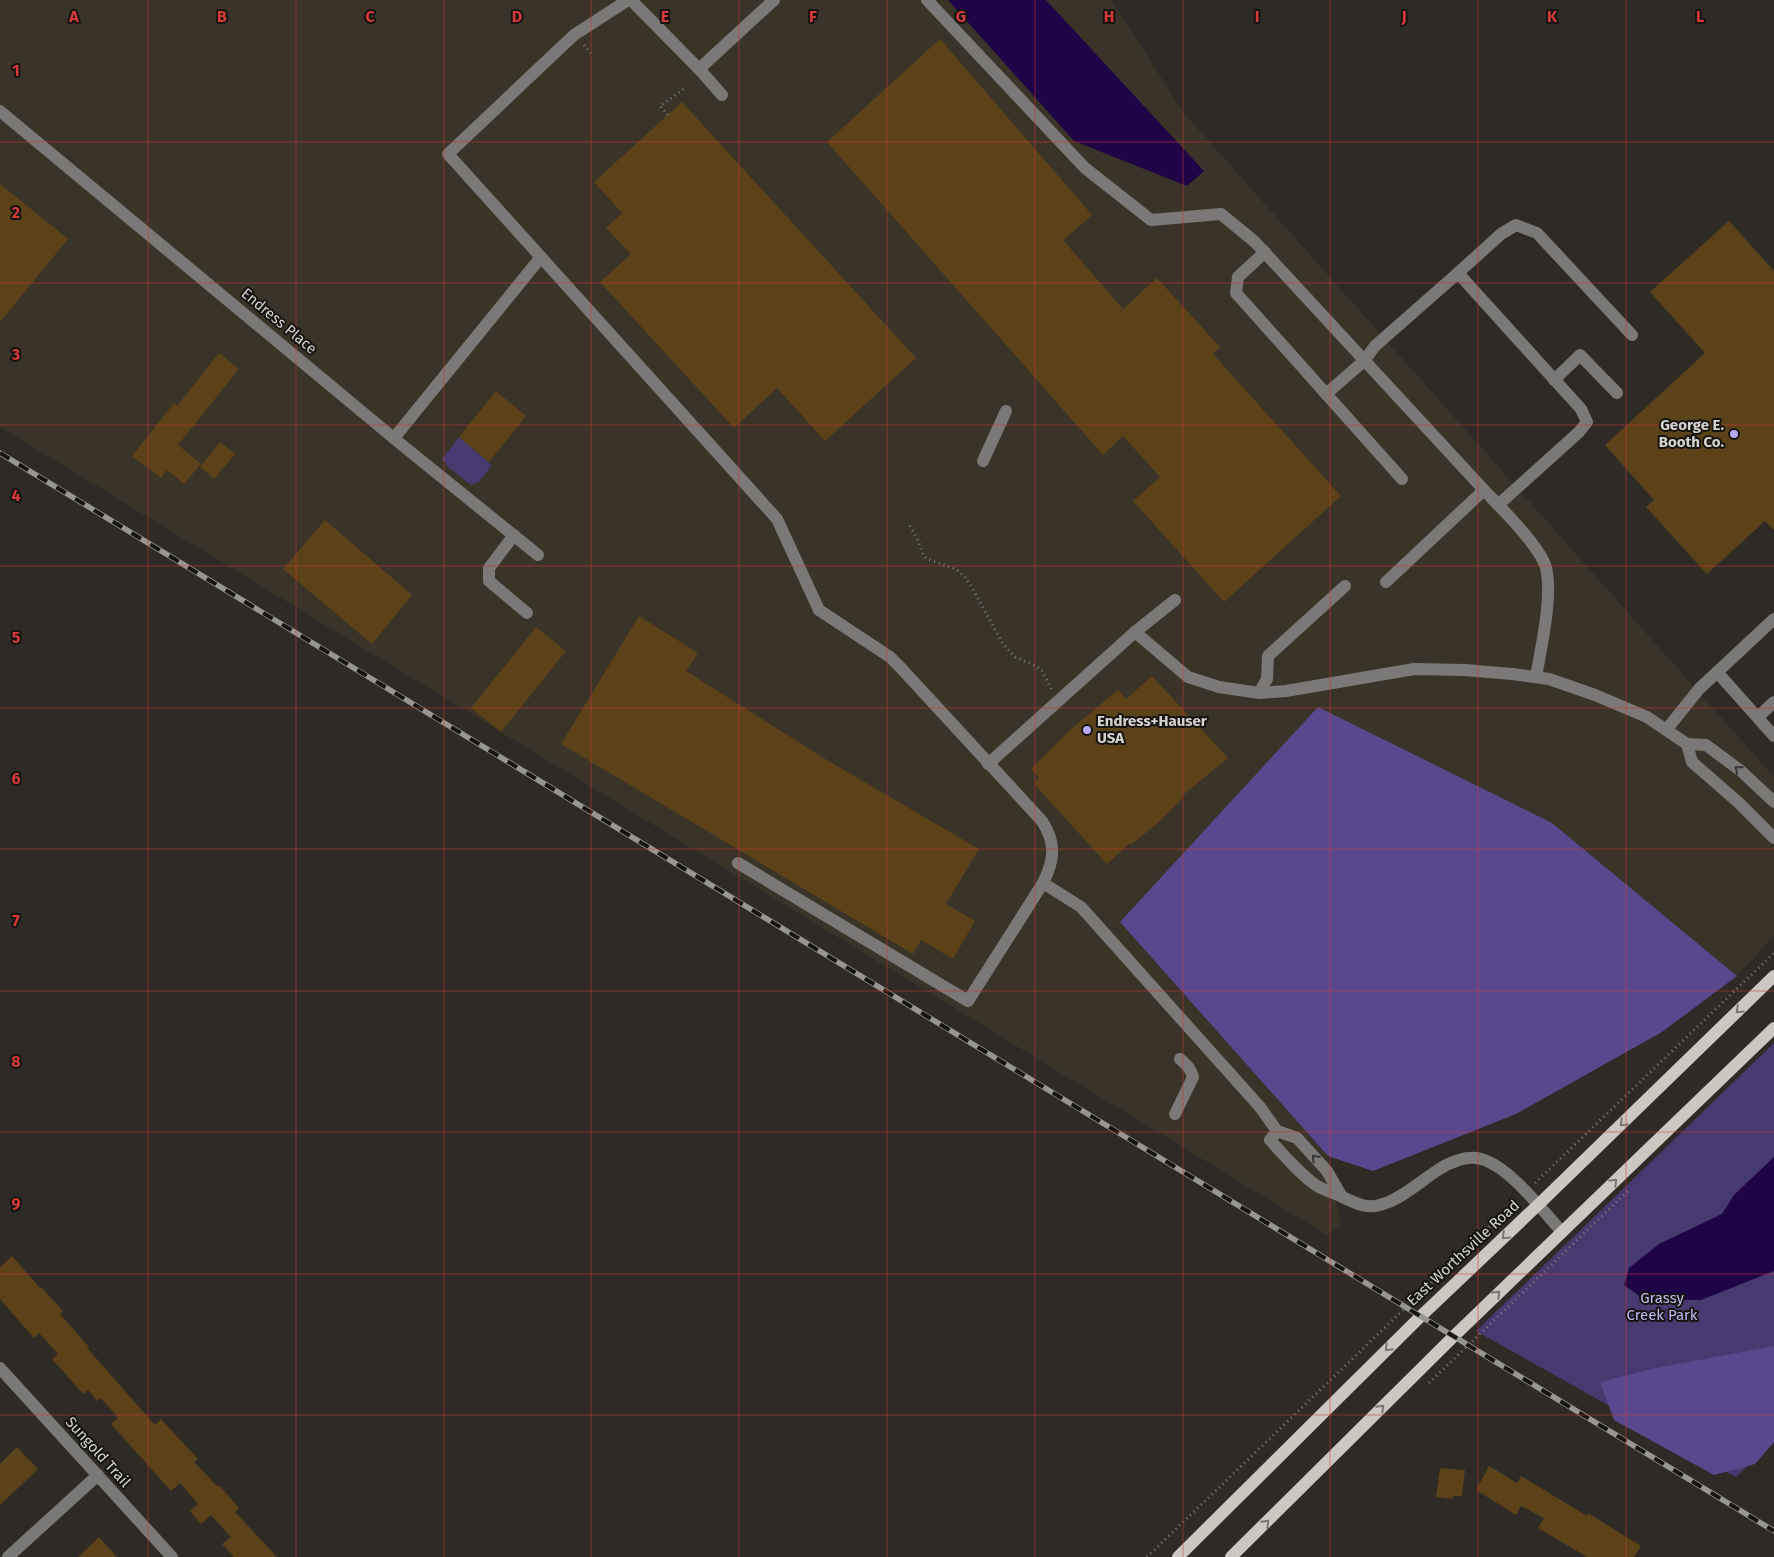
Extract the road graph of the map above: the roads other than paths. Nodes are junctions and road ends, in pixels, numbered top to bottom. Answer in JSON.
{"nodes":[{"id":1,"x":630,"y":0,"type":"edge"},
{"id":2,"x":774,"y":0,"type":"edge"},
{"id":3,"x":927,"y":0,"type":"edge"},
{"id":4,"x":700,"y":69,"type":"junction"},
{"id":5,"x":722,"y":95,"type":"dead end"},
{"id":6,"x":0,"y":111,"type":"edge"},
{"id":7,"x":1265,"y":252,"type":"junction"},
{"id":8,"x":540,"y":257,"type":"junction"},
{"id":9,"x":1458,"y":273,"type":"junction"},
{"id":10,"x":1632,"y":335,"type":"dead end"},
{"id":11,"x":1364,"y":361,"type":"junction"},
{"id":12,"x":1554,"y":380,"type":"junction"},
{"id":13,"x":1617,"y":393,"type":"dead end"},
{"id":14,"x":1326,"y":394,"type":"junction"},
{"id":15,"x":1006,"y":411,"type":"dead end"},
{"id":16,"x":394,"y":438,"type":"junction"},
{"id":17,"x":983,"y":461,"type":"dead end"},
{"id":18,"x":1402,"y":479,"type":"dead end"},
{"id":19,"x":1484,"y":490,"type":"junction"},
{"id":20,"x":1498,"y":505,"type":"junction"},
{"id":21,"x":514,"y":535,"type":"junction"},
{"id":22,"x":538,"y":555,"type":"dead end"},
{"id":23,"x":1386,"y":582,"type":"dead end"},
{"id":24,"x":1345,"y":586,"type":"dead end"},
{"id":25,"x":1175,"y":600,"type":"dead end"},
{"id":26,"x":527,"y":613,"type":"dead end"},
{"id":27,"x":1774,"y":619,"type":"edge"},
{"id":28,"x":1136,"y":632,"type":"junction"},
{"id":29,"x":1717,"y":672,"type":"junction"},
{"id":30,"x":1536,"y":678,"type":"junction"},
{"id":31,"x":1259,"y":693,"type":"junction"},
{"id":32,"x":1774,"y":702,"type":"edge"},
{"id":33,"x":1758,"y":717,"type":"junction"},
{"id":34,"x":1667,"y":729,"type":"junction"},
{"id":35,"x":1774,"y":736,"type":"edge"},
{"id":36,"x":1687,"y":744,"type":"junction"},
{"id":37,"x":988,"y":764,"type":"junction"},
{"id":38,"x":1774,"y":802,"type":"edge"},
{"id":39,"x":1774,"y":838,"type":"edge"},
{"id":40,"x":738,"y":863,"type":"dead end"},
{"id":41,"x":1043,"y":883,"type":"junction"},
{"id":42,"x":1774,"y":976,"type":"edge"},
{"id":43,"x":1774,"y":1028,"type":"edge"},
{"id":44,"x":1180,"y":1059,"type":"dead end"},
{"id":45,"x":1175,"y":1114,"type":"dead end"},
{"id":46,"x":1273,"y":1135,"type":"junction"},
{"id":47,"x":1342,"y":1197,"type":"junction"},
{"id":48,"x":1538,"y":1205,"type":"junction"},
{"id":49,"x":1562,"y":1232,"type":"junction"},
{"id":50,"x":0,"y":1368,"type":"edge"},
{"id":51,"x":98,"y":1475,"type":"junction"},
{"id":52,"x":8,"y":1557,"type":"edge"},
{"id":53,"x":172,"y":1557,"type":"edge"},
{"id":54,"x":1178,"y":1557,"type":"edge"},
{"id":55,"x":1231,"y":1557,"type":"edge"}],
"edges":[{"from":1,"to":4,"type":"street"},
{"from":1,"to":8,"type":"street"},
{"from":2,"to":4,"type":"street"},
{"from":3,"to":7,"type":"street"},
{"from":4,"to":5,"type":"street"},
{"from":6,"to":16,"type":"street","name":"Endress Place"},
{"from":7,"to":11,"type":"street"},
{"from":7,"to":14,"type":"street"},
{"from":8,"to":16,"type":"street"},
{"from":8,"to":37,"type":"street"},
{"from":9,"to":10,"type":"street"},
{"from":9,"to":11,"type":"street"},
{"from":9,"to":12,"type":"street"},
{"from":11,"to":14,"type":"street"},
{"from":11,"to":19,"type":"street"},
{"from":12,"to":13,"type":"street"},
{"from":12,"to":20,"type":"street"},
{"from":14,"to":18,"type":"street"},
{"from":15,"to":17,"type":"street"},
{"from":16,"to":21,"type":"street","name":"Endress Place"},
{"from":19,"to":20,"type":"street"},
{"from":19,"to":23,"type":"street"},
{"from":20,"to":30,"type":"street"},
{"from":21,"to":22,"type":"street","name":"Endress Place"},
{"from":21,"to":26,"type":"street"},
{"from":24,"to":31,"type":"street"},
{"from":25,"to":28,"type":"street"},
{"from":27,"to":29,"type":"street"},
{"from":28,"to":31,"type":"street"},
{"from":28,"to":37,"type":"street"},
{"from":29,"to":33,"type":"street"},
{"from":29,"to":34,"type":"street"},
{"from":30,"to":31,"type":"street"},
{"from":30,"to":34,"type":"street"},
{"from":32,"to":33,"type":"street"},
{"from":33,"to":35,"type":"street"},
{"from":34,"to":36,"type":"street"},
{"from":38,"to":36,"type":"street","one_way":true},
{"from":36,"to":39,"type":"street"},
{"from":37,"to":41,"type":"street"},
{"from":40,"to":41,"type":"street"},
{"from":41,"to":46,"type":"street"},
{"from":42,"to":48,"type":"main road","name":"East Worthsville Road","one_way":true},
{"from":49,"to":43,"type":"main road","one_way":true},
{"from":44,"to":45,"type":"street"},
{"from":46,"to":47,"type":"street"},
{"from":47,"to":46,"type":"street","one_way":true},
{"from":47,"to":48,"type":"street"},
{"from":48,"to":49,"type":"street"},
{"from":48,"to":54,"type":"main road","name":"East Worthsville Road","one_way":true},
{"from":55,"to":49,"type":"main road","one_way":true},
{"from":50,"to":51,"type":"street","name":"Sungold Trail"},
{"from":51,"to":52,"type":"street"},
{"from":51,"to":53,"type":"street","name":"Sungold Trail"}]}
